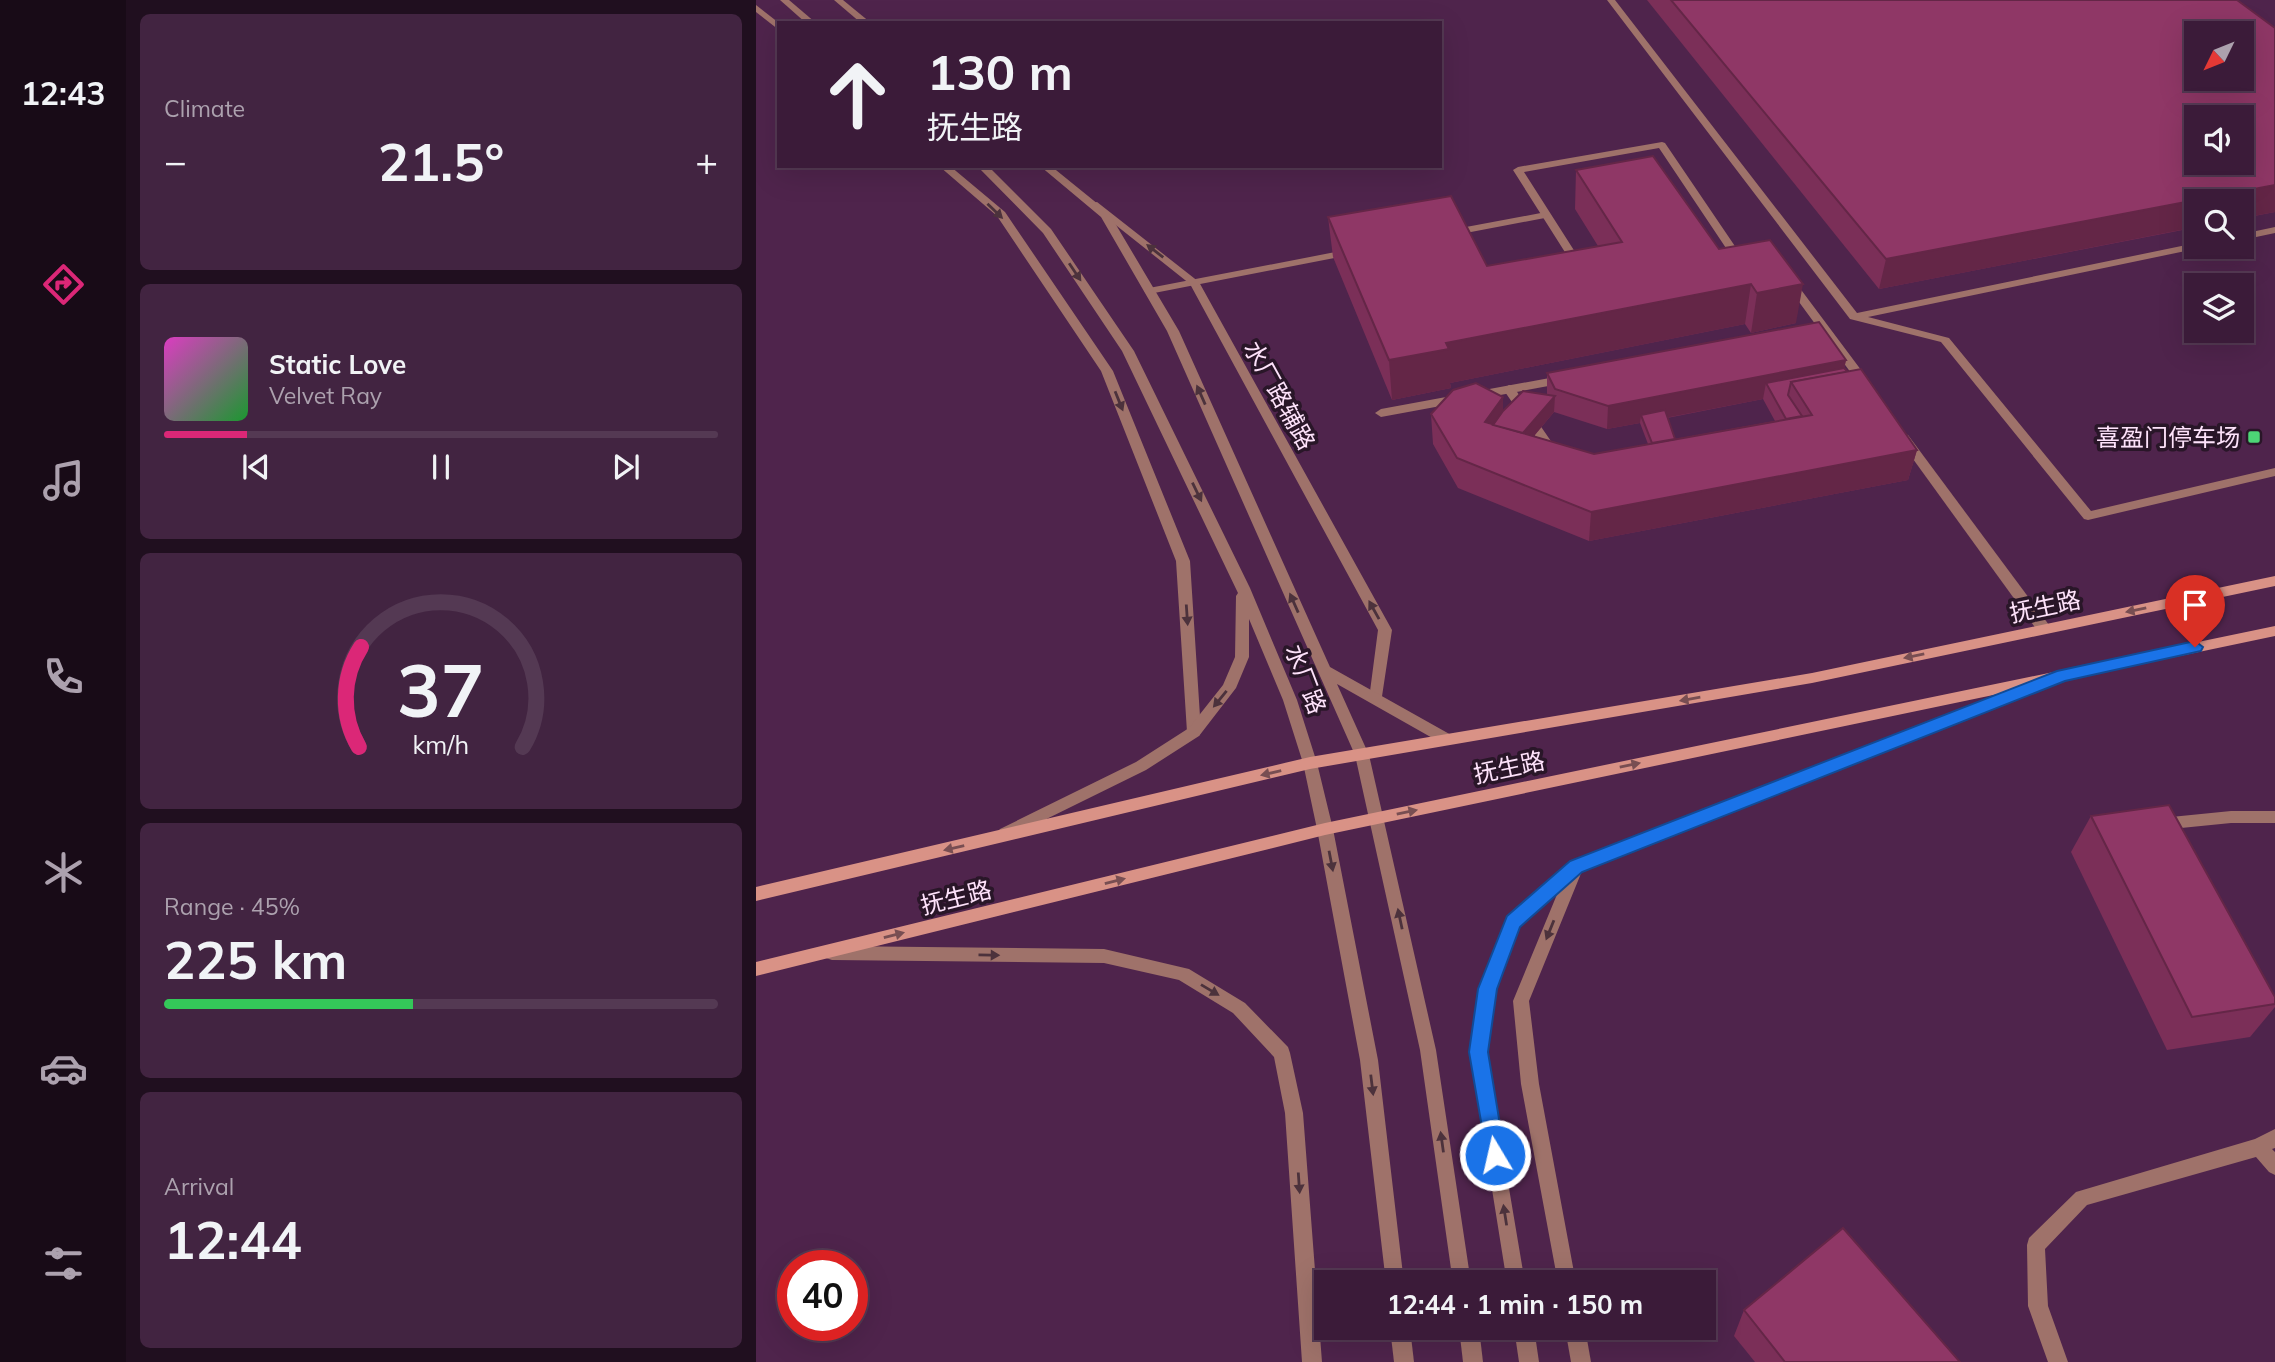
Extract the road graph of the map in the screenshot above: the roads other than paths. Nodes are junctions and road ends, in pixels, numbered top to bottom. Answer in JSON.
{"nodes":[{"id":1,"x":784,"y":0,"type":"edge"},
{"id":2,"x":839,"y":0,"type":"edge"},
{"id":3,"x":1611,"y":0,"type":"edge"},
{"id":4,"x":756,"y":8,"type":"edge"},
{"id":5,"x":810,"y":21,"type":"edge"},
{"id":6,"x":865,"y":21,"type":"edge"},
{"id":7,"x":777,"y":25,"type":"edge"},
{"id":8,"x":946,"y":168,"type":"edge"},
{"id":9,"x":984,"y":168,"type":"edge"},
{"id":10,"x":1048,"y":168,"type":"edge"},
{"id":11,"x":1049,"y":168,"type":"edge"},
{"id":12,"x":1546,"y":215,"type":"junction"},
{"id":13,"x":2275,"y":230,"type":"edge"},
{"id":14,"x":2254,"y":234,"type":"edge"},
{"id":15,"x":1441,"y":235,"type":"edge"},
{"id":16,"x":2184,"y":248,"type":"edge"},
{"id":17,"x":1362,"y":250,"type":"edge"},
{"id":18,"x":1750,"y":269,"type":"edge"},
{"id":19,"x":1586,"y":278,"type":"edge"},
{"id":20,"x":1777,"y":281,"type":"edge"},
{"id":21,"x":1194,"y":282,"type":"junction"},
{"id":22,"x":1149,"y":291,"type":"junction"},
{"id":23,"x":1854,"y":317,"type":"junction"},
{"id":24,"x":1825,"y":329,"type":"junction"},
{"id":25,"x":1811,"y":332,"type":"edge"},
{"id":26,"x":1578,"y":376,"type":"edge"},
{"id":27,"x":1509,"y":389,"type":"junction"},
{"id":28,"x":1874,"y":397,"type":"edge"},
{"id":29,"x":1381,"y":413,"type":"dead end"},
{"id":30,"x":1898,"y":430,"type":"edge"},
{"id":31,"x":1562,"y":452,"type":"edge"},
{"id":32,"x":2275,"y":472,"type":"edge"},
{"id":33,"x":2275,"y":581,"type":"edge"},
{"id":34,"x":1243,"y":588,"type":"junction"},
{"id":35,"x":2044,"y":629,"type":"junction"},
{"id":36,"x":2275,"y":631,"type":"edge"},
{"id":37,"x":1324,"y":670,"type":"junction"},
{"id":38,"x":2062,"y":675,"type":"junction"},
{"id":39,"x":1376,"y":699,"type":"junction"},
{"id":40,"x":1194,"y":732,"type":"junction"},
{"id":41,"x":1448,"y":740,"type":"junction"},
{"id":42,"x":1362,"y":755,"type":"junction"},
{"id":43,"x":1310,"y":763,"type":"junction"},
{"id":44,"x":2275,"y":817,"type":"edge"},
{"id":45,"x":1378,"y":818,"type":"junction"},
{"id":46,"x":2142,"y":826,"type":"edge"},
{"id":47,"x":1325,"y":829,"type":"junction"},
{"id":48,"x":994,"y":838,"type":"junction"},
{"id":49,"x":1576,"y":866,"type":"junction"},
{"id":50,"x":756,"y":894,"type":"edge"},
{"id":51,"x":823,"y":953,"type":"junction"},
{"id":52,"x":756,"y":969,"type":"edge"},
{"id":53,"x":2267,"y":1142,"type":"edge"},
{"id":54,"x":2275,"y":1166,"type":"edge"},
{"id":55,"x":1393,"y":1270,"type":"edge"},
{"id":56,"x":1460,"y":1270,"type":"edge"},
{"id":57,"x":1514,"y":1270,"type":"edge"},
{"id":58,"x":1565,"y":1270,"type":"edge"},
{"id":59,"x":1401,"y":1340,"type":"edge"},
{"id":60,"x":1471,"y":1340,"type":"edge"},
{"id":61,"x":1526,"y":1340,"type":"edge"},
{"id":62,"x":1577,"y":1340,"type":"edge"},
{"id":63,"x":1312,"y":1362,"type":"edge"},
{"id":64,"x":1404,"y":1362,"type":"edge"},
{"id":65,"x":1474,"y":1362,"type":"edge"},
{"id":66,"x":1529,"y":1362,"type":"edge"},
{"id":67,"x":1581,"y":1362,"type":"edge"},
{"id":68,"x":2058,"y":1362,"type":"edge"}],
"edges":[{"from":1,"to":5,"type":"street"},
{"from":2,"to":6,"type":"street"},
{"from":3,"to":23,"type":"street"},
{"from":4,"to":7,"type":"street"},
{"from":8,"to":40,"type":"street","one_way":true},
{"from":9,"to":34,"type":"street","name":"水厂路","one_way":true},
{"from":10,"to":22,"type":"street","name":"水厂路"},
{"from":21,"to":11,"type":"street","name":"水厂路辅路","one_way":true},
{"from":12,"to":15,"type":"street"},
{"from":12,"to":18,"type":"street"},
{"from":12,"to":19,"type":"street"},
{"from":13,"to":14,"type":"street"},
{"from":16,"to":23,"type":"street"},
{"from":17,"to":21,"type":"street"},
{"from":20,"to":24,"type":"street"},
{"from":21,"to":22,"type":"street"},
{"from":39,"to":21,"type":"street","name":"水厂路辅路","one_way":true},
{"from":37,"to":22,"type":"street","name":"水厂路","one_way":true},
{"from":23,"to":32,"type":"street"},
{"from":24,"to":25,"type":"street"},
{"from":24,"to":28,"type":"street"},
{"from":26,"to":27,"type":"street"},
{"from":27,"to":29,"type":"street"},
{"from":27,"to":31,"type":"street"},
{"from":30,"to":35,"type":"street"},
{"from":33,"to":35,"type":"main road","name":"抚生路","one_way":true},
{"from":34,"to":40,"type":"street","one_way":true},
{"from":34,"to":43,"type":"street","name":"水厂路"},
{"from":35,"to":41,"type":"main road","name":"抚生路","one_way":true},
{"from":36,"to":38,"type":"main road","name":"抚生路"},
{"from":37,"to":39,"type":"street"},
{"from":37,"to":42,"type":"street","name":"水厂路"},
{"from":45,"to":38,"type":"main road","name":"抚生路","one_way":true},
{"from":38,"to":49,"type":"street"},
{"from":39,"to":41,"type":"street"},
{"from":40,"to":48,"type":"street"},
{"from":41,"to":42,"type":"main road","name":"抚生路"},
{"from":42,"to":43,"type":"main road","name":"抚生路"},
{"from":42,"to":45,"type":"street","name":"水厂路"},
{"from":43,"to":47,"type":"street","name":"水厂路"},
{"from":43,"to":48,"type":"main road","name":"抚生路","one_way":true},
{"from":44,"to":46,"type":"street"},
{"from":45,"to":47,"type":"main road","name":"抚生路"},
{"from":56,"to":45,"type":"street","name":"水厂路","one_way":true},
{"from":51,"to":47,"type":"main road","name":"抚生路","one_way":true},
{"from":47,"to":55,"type":"street","name":"水厂路","one_way":true},
{"from":48,"to":50,"type":"main road","name":"抚生路","one_way":true},
{"from":57,"to":49,"type":"street","one_way":true},
{"from":49,"to":58,"type":"street","one_way":true},
{"from":51,"to":52,"type":"main road","name":"抚生路"},
{"from":51,"to":63,"type":"street","one_way":true},
{"from":53,"to":54,"type":"street"},
{"from":53,"to":68,"type":"street"},
{"from":59,"to":64,"type":"street"},
{"from":60,"to":65,"type":"street"},
{"from":61,"to":66,"type":"street"},
{"from":62,"to":67,"type":"street"}]}
